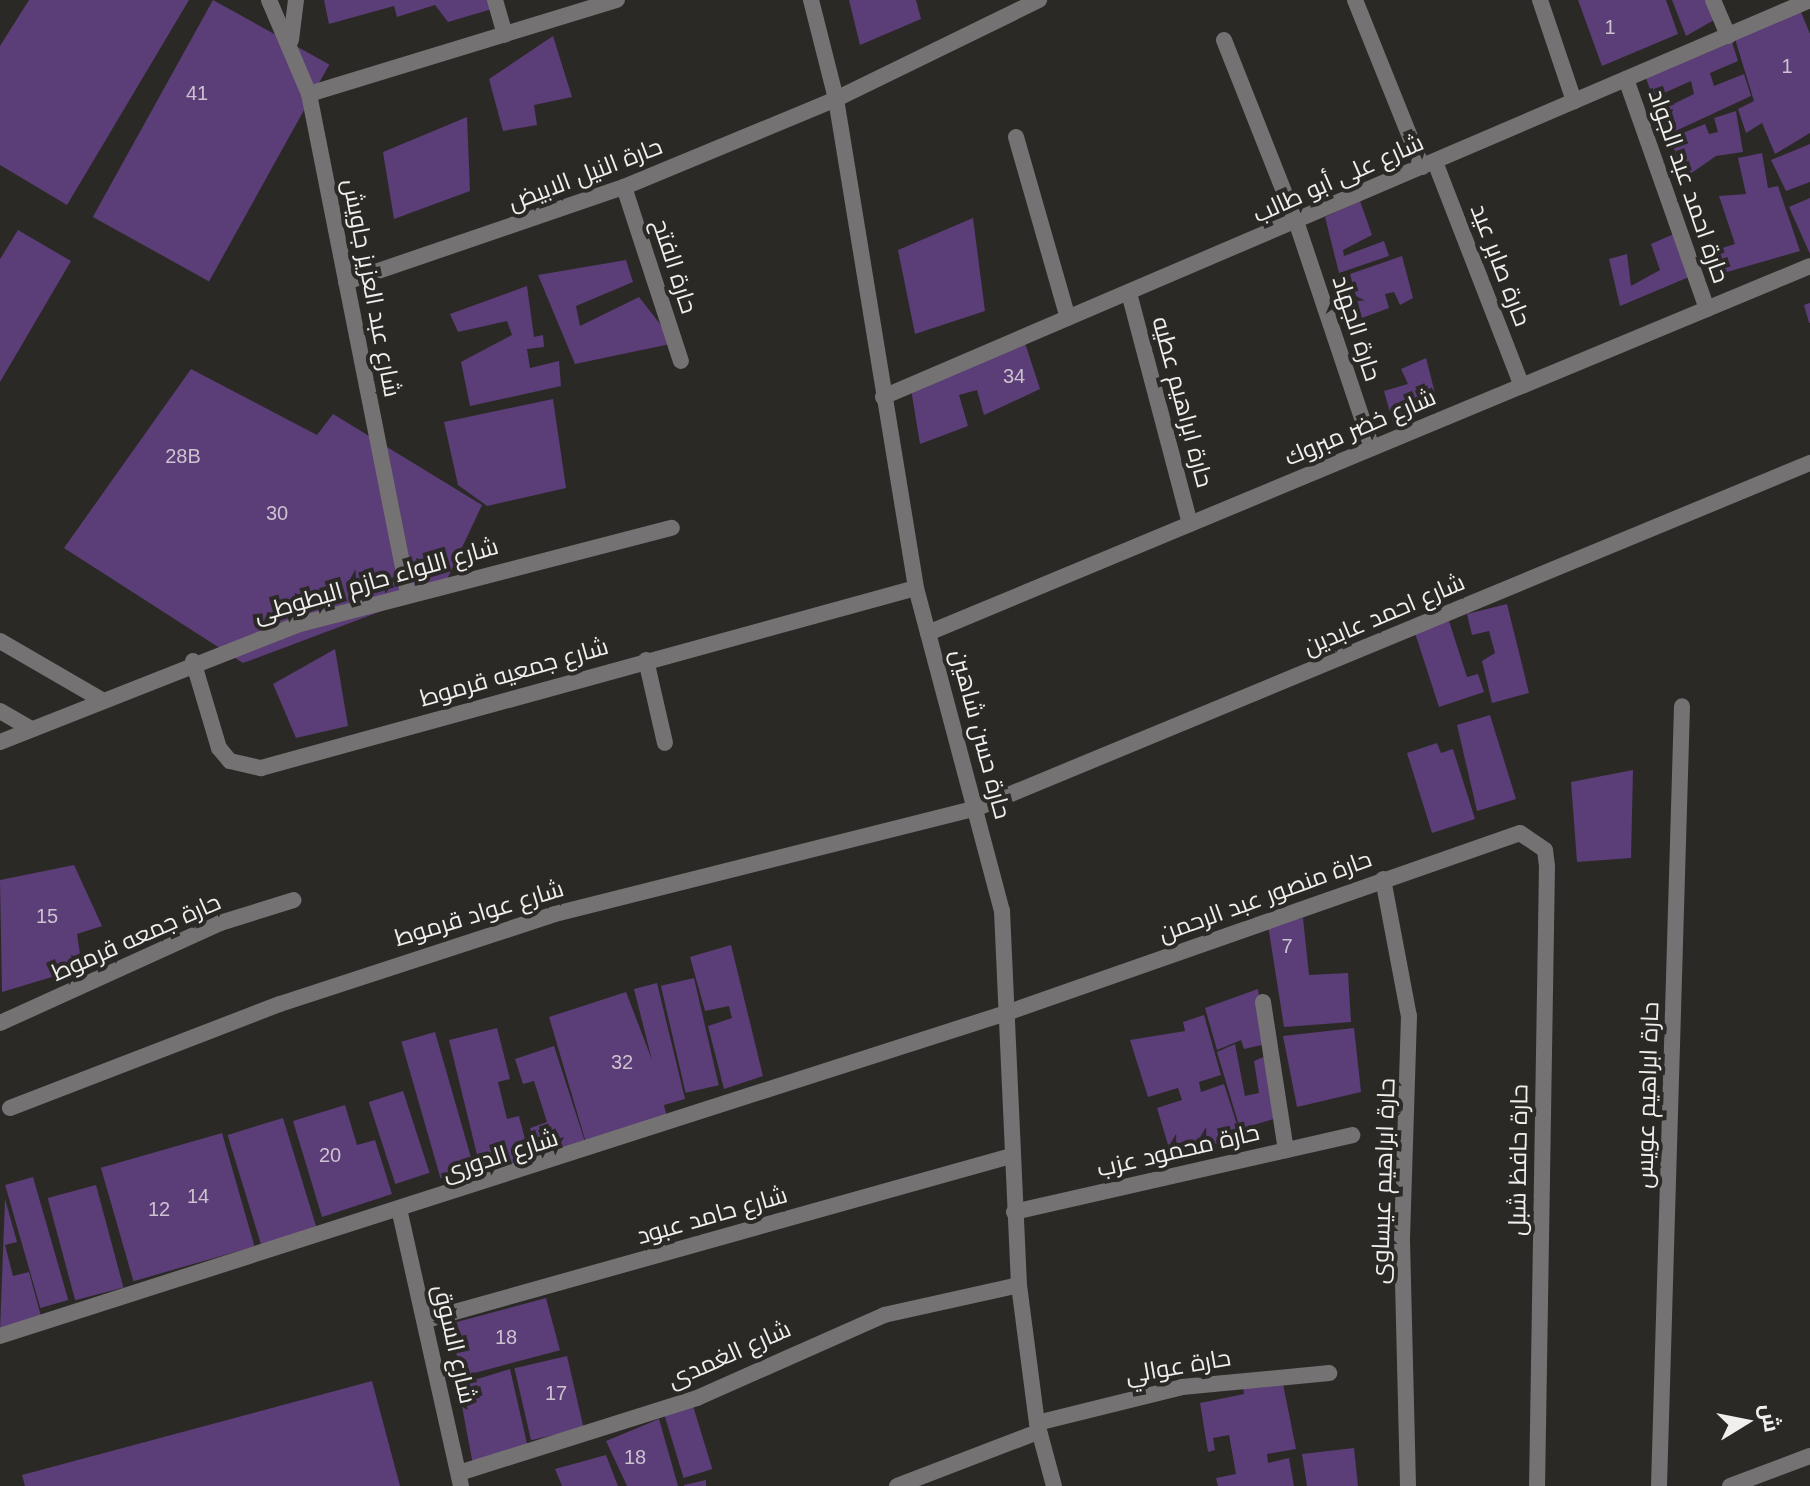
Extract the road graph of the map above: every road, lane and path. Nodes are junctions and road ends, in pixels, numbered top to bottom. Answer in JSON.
{"nodes":[{"id":1,"x":269,"y":0,"type":"edge"},
{"id":2,"x":296,"y":0,"type":"edge"},
{"id":3,"x":495,"y":0,"type":"edge"},
{"id":4,"x":617,"y":0,"type":"edge"},
{"id":5,"x":811,"y":0,"type":"edge"},
{"id":6,"x":1039,"y":0,"type":"edge"},
{"id":7,"x":1355,"y":0,"type":"edge"},
{"id":8,"x":1540,"y":0,"type":"edge"},
{"id":9,"x":1713,"y":0,"type":"edge"},
{"id":10,"x":1809,"y":3,"type":"edge"},
{"id":11,"x":505,"y":35,"type":"junction"},
{"id":12,"x":1728,"y":36,"type":"junction"},
{"id":13,"x":291,"y":40,"type":"junction"},
{"id":14,"x":1224,"y":40,"type":"dead end"},
{"id":15,"x":1626,"y":79,"type":"junction"},
{"id":16,"x":309,"y":94,"type":"junction"},
{"id":17,"x":836,"y":99,"type":"junction"},
{"id":18,"x":1574,"y":101,"type":"junction"},
{"id":19,"x":1016,"y":137,"type":"dead end"},
{"id":20,"x":1428,"y":164,"type":"junction"},
{"id":21,"x":624,"y":187,"type":"junction"},
{"id":22,"x":1297,"y":224,"type":"junction"},
{"id":23,"x":1810,"y":266,"type":"edge"},
{"id":24,"x":346,"y":282,"type":"junction"},
{"id":25,"x":1129,"y":293,"type":"junction"},
{"id":26,"x":1707,"y":309,"type":"junction"},
{"id":27,"x":1068,"y":318,"type":"junction"},
{"id":28,"x":681,"y":361,"type":"dead end"},
{"id":29,"x":1522,"y":386,"type":"junction"},
{"id":30,"x":883,"y":397,"type":"junction"},
{"id":31,"x":1372,"y":448,"type":"junction"},
{"id":32,"x":1810,"y":463,"type":"edge"},
{"id":33,"x":1190,"y":524,"type":"junction"},
{"id":34,"x":672,"y":528,"type":"dead end"},
{"id":35,"x":916,"y":588,"type":"junction"},
{"id":36,"x":408,"y":593,"type":"junction"},
{"id":37,"x":928,"y":633,"type":"junction"},
{"id":38,"x":0,"y":641,"type":"edge"},
{"id":39,"x":646,"y":660,"type":"junction"},
{"id":40,"x":193,"y":661,"type":"junction"},
{"id":41,"x":100,"y":699,"type":"junction"},
{"id":42,"x":1682,"y":706,"type":"dead end"},
{"id":43,"x":0,"y":711,"type":"edge"},
{"id":44,"x":30,"y":728,"type":"junction"},
{"id":45,"x":0,"y":742,"type":"edge"},
{"id":46,"x":665,"y":743,"type":"dead end"},
{"id":47,"x":977,"y":808,"type":"junction"},
{"id":48,"x":1535,"y":838,"type":"joint"},
{"id":49,"x":1383,"y":879,"type":"junction"},
{"id":50,"x":294,"y":900,"type":"dead end"},
{"id":51,"x":1263,"y":1002,"type":"dead end"},
{"id":52,"x":1012,"y":1011,"type":"junction"},
{"id":53,"x":0,"y":1023,"type":"edge"},
{"id":54,"x":10,"y":1108,"type":"dead end"},
{"id":55,"x":1352,"y":1135,"type":"dead end"},
{"id":56,"x":1286,"y":1150,"type":"junction"},
{"id":57,"x":1011,"y":1156,"type":"junction"},
{"id":58,"x":1014,"y":1212,"type":"junction"},
{"id":59,"x":400,"y":1213,"type":"junction"},
{"id":60,"x":1019,"y":1285,"type":"junction"},
{"id":61,"x":426,"y":1320,"type":"junction"},
{"id":62,"x":0,"y":1336,"type":"edge"},
{"id":63,"x":1329,"y":1373,"type":"dead end"},
{"id":64,"x":1038,"y":1427,"type":"junction"},
{"id":65,"x":1810,"y":1456,"type":"edge"},
{"id":66,"x":460,"y":1479,"type":"edge"},
{"id":67,"x":897,"y":1486,"type":"edge"},
{"id":68,"x":1054,"y":1486,"type":"edge"},
{"id":69,"x":1408,"y":1486,"type":"edge"},
{"id":70,"x":1537,"y":1486,"type":"edge"},
{"id":71,"x":1659,"y":1486,"type":"edge"},
{"id":72,"x":1730,"y":1486,"type":"edge"}],
"edges":[{"from":1,"to":13,"type":"street","name":"شارع عبد العزيز جاويش"},
{"from":2,"to":13,"type":"street"},
{"from":3,"to":11,"type":"street"},
{"from":4,"to":11,"type":"street"},
{"from":5,"to":17,"type":"street","name":"حارة حسن شاهين"},
{"from":6,"to":17,"type":"street","name":"حارة النيل الابيض"},
{"from":7,"to":20,"type":"street","name":"حارة صابر عيد"},
{"from":8,"to":18,"type":"street"},
{"from":9,"to":12,"type":"street"},
{"from":10,"to":12,"type":"street","name":"شارع على أبو طالب"},
{"from":11,"to":16,"type":"street"},
{"from":12,"to":15,"type":"street","name":"شارع على أبو طالب"},
{"from":13,"to":16,"type":"street","name":"شارع عبد العزيز جاويش"},
{"from":14,"to":22,"type":"street","name":"حارة الجهاد"},
{"from":15,"to":18,"type":"street","name":"شارع على أبو طالب"},
{"from":15,"to":26,"type":"street","name":"حارة احمد عبد الجواد"},
{"from":16,"to":24,"type":"street","name":"شارع عبد العزيز جاويش"},
{"from":17,"to":21,"type":"street","name":"حارة النيل الابيض"},
{"from":17,"to":30,"type":"street","name":"حارة حسن شاهين"},
{"from":18,"to":20,"type":"street","name":"شارع على أبو طالب"},
{"from":19,"to":27,"type":"street"},
{"from":20,"to":22,"type":"street","name":"شارع على أبو طالب"},
{"from":20,"to":29,"type":"street","name":"حارة صابر عيد"},
{"from":21,"to":24,"type":"street","name":"حارة النيل الابيض"},
{"from":21,"to":28,"type":"street","name":"حارة الفتح"},
{"from":22,"to":25,"type":"street","name":"شارع على أبو طالب"},
{"from":22,"to":31,"type":"street","name":"حارة الجهاد"},
{"from":23,"to":26,"type":"street","name":"شارع خضر مبروك"},
{"from":24,"to":36,"type":"street","name":"شارع عبد العزيز جاويش"},
{"from":25,"to":27,"type":"street","name":"شارع على أبو طالب"},
{"from":25,"to":33,"type":"street","name":"حارة ابراهيم عطيه"},
{"from":26,"to":29,"type":"street","name":"شارع خضر مبروك"},
{"from":27,"to":30,"type":"street","name":"شارع على أبو طالب"},
{"from":29,"to":31,"type":"street","name":"شارع خضر مبروك"},
{"from":30,"to":35,"type":"street","name":"حارة حسن شاهين"},
{"from":31,"to":33,"type":"street","name":"شارع خضر مبروك"},
{"from":32,"to":47,"type":"street","name":"شارع احمد عابدين"},
{"from":33,"to":37,"type":"street","name":"شارع خضر مبروك"},
{"from":34,"to":36,"type":"street","name":"شارع اللواء حازم البطوطى"},
{"from":35,"to":37,"type":"street","name":"حارة حسن شاهين"},
{"from":35,"to":39,"type":"street","name":"شارع جمعيه قرموط"},
{"from":36,"to":40,"type":"street","name":"شارع اللواء حازم البطوطى"},
{"from":37,"to":47,"type":"street","name":"حارة حسن شاهين"},
{"from":38,"to":41,"type":"street"},
{"from":39,"to":40,"type":"street","name":"شارع جمعيه قرموط"},
{"from":39,"to":46,"type":"street"},
{"from":40,"to":41,"type":"street","name":"شارع اللواء حازم البطوطى"},
{"from":41,"to":44,"type":"street","name":"شارع اللواء حازم البطوطى"},
{"from":42,"to":71,"type":"street","name":"حارة ابراهيم عويس"},
{"from":43,"to":44,"type":"street"},
{"from":44,"to":45,"type":"street","name":"شارع اللواء حازم البطوطى"},
{"from":47,"to":52,"type":"street","name":"حارة حسن شاهين"},
{"from":47,"to":54,"type":"street","name":"شارع عواد قرموط"},
{"from":48,"to":49,"type":"street","name":"حارة منصور عبد الرحمن"},
{"from":48,"to":70,"type":"street","name":"حارة حافظ شبل"},
{"from":49,"to":52,"type":"street","name":"حارة منصور عبد الرحمن"},
{"from":49,"to":69,"type":"street","name":"حارة ابراهيم عيساوى"},
{"from":50,"to":53,"type":"street","name":"حارة جمعه قرموط"},
{"from":51,"to":56,"type":"street"},
{"from":52,"to":57,"type":"street","name":"حارة حسن شاهين"},
{"from":52,"to":59,"type":"street","name":"شارع الدورى"},
{"from":55,"to":56,"type":"street","name":"حارة محمود عزب"},
{"from":56,"to":58,"type":"street","name":"حارة محمود عزب"},
{"from":57,"to":58,"type":"street","name":"حارة حسن شاهين"},
{"from":57,"to":61,"type":"street","name":"شارع حامد عبود"},
{"from":58,"to":60,"type":"street","name":"حارة حسن شاهين"},
{"from":59,"to":61,"type":"street","name":"شارع السوق"},
{"from":59,"to":62,"type":"street","name":"شارع الدورى"},
{"from":60,"to":64,"type":"street","name":"حارة حسن شاهين"},
{"from":60,"to":66,"type":"street","name":"شارع الغمدى"},
{"from":61,"to":66,"type":"street","name":"شارع السوق"},
{"from":63,"to":64,"type":"street","name":"حارة عوالي"},
{"from":64,"to":67,"type":"street","name":"حارة عوالي"},
{"from":64,"to":68,"type":"street","name":"حارة حسن شاهين"},
{"from":65,"to":72,"type":"street"}]}
